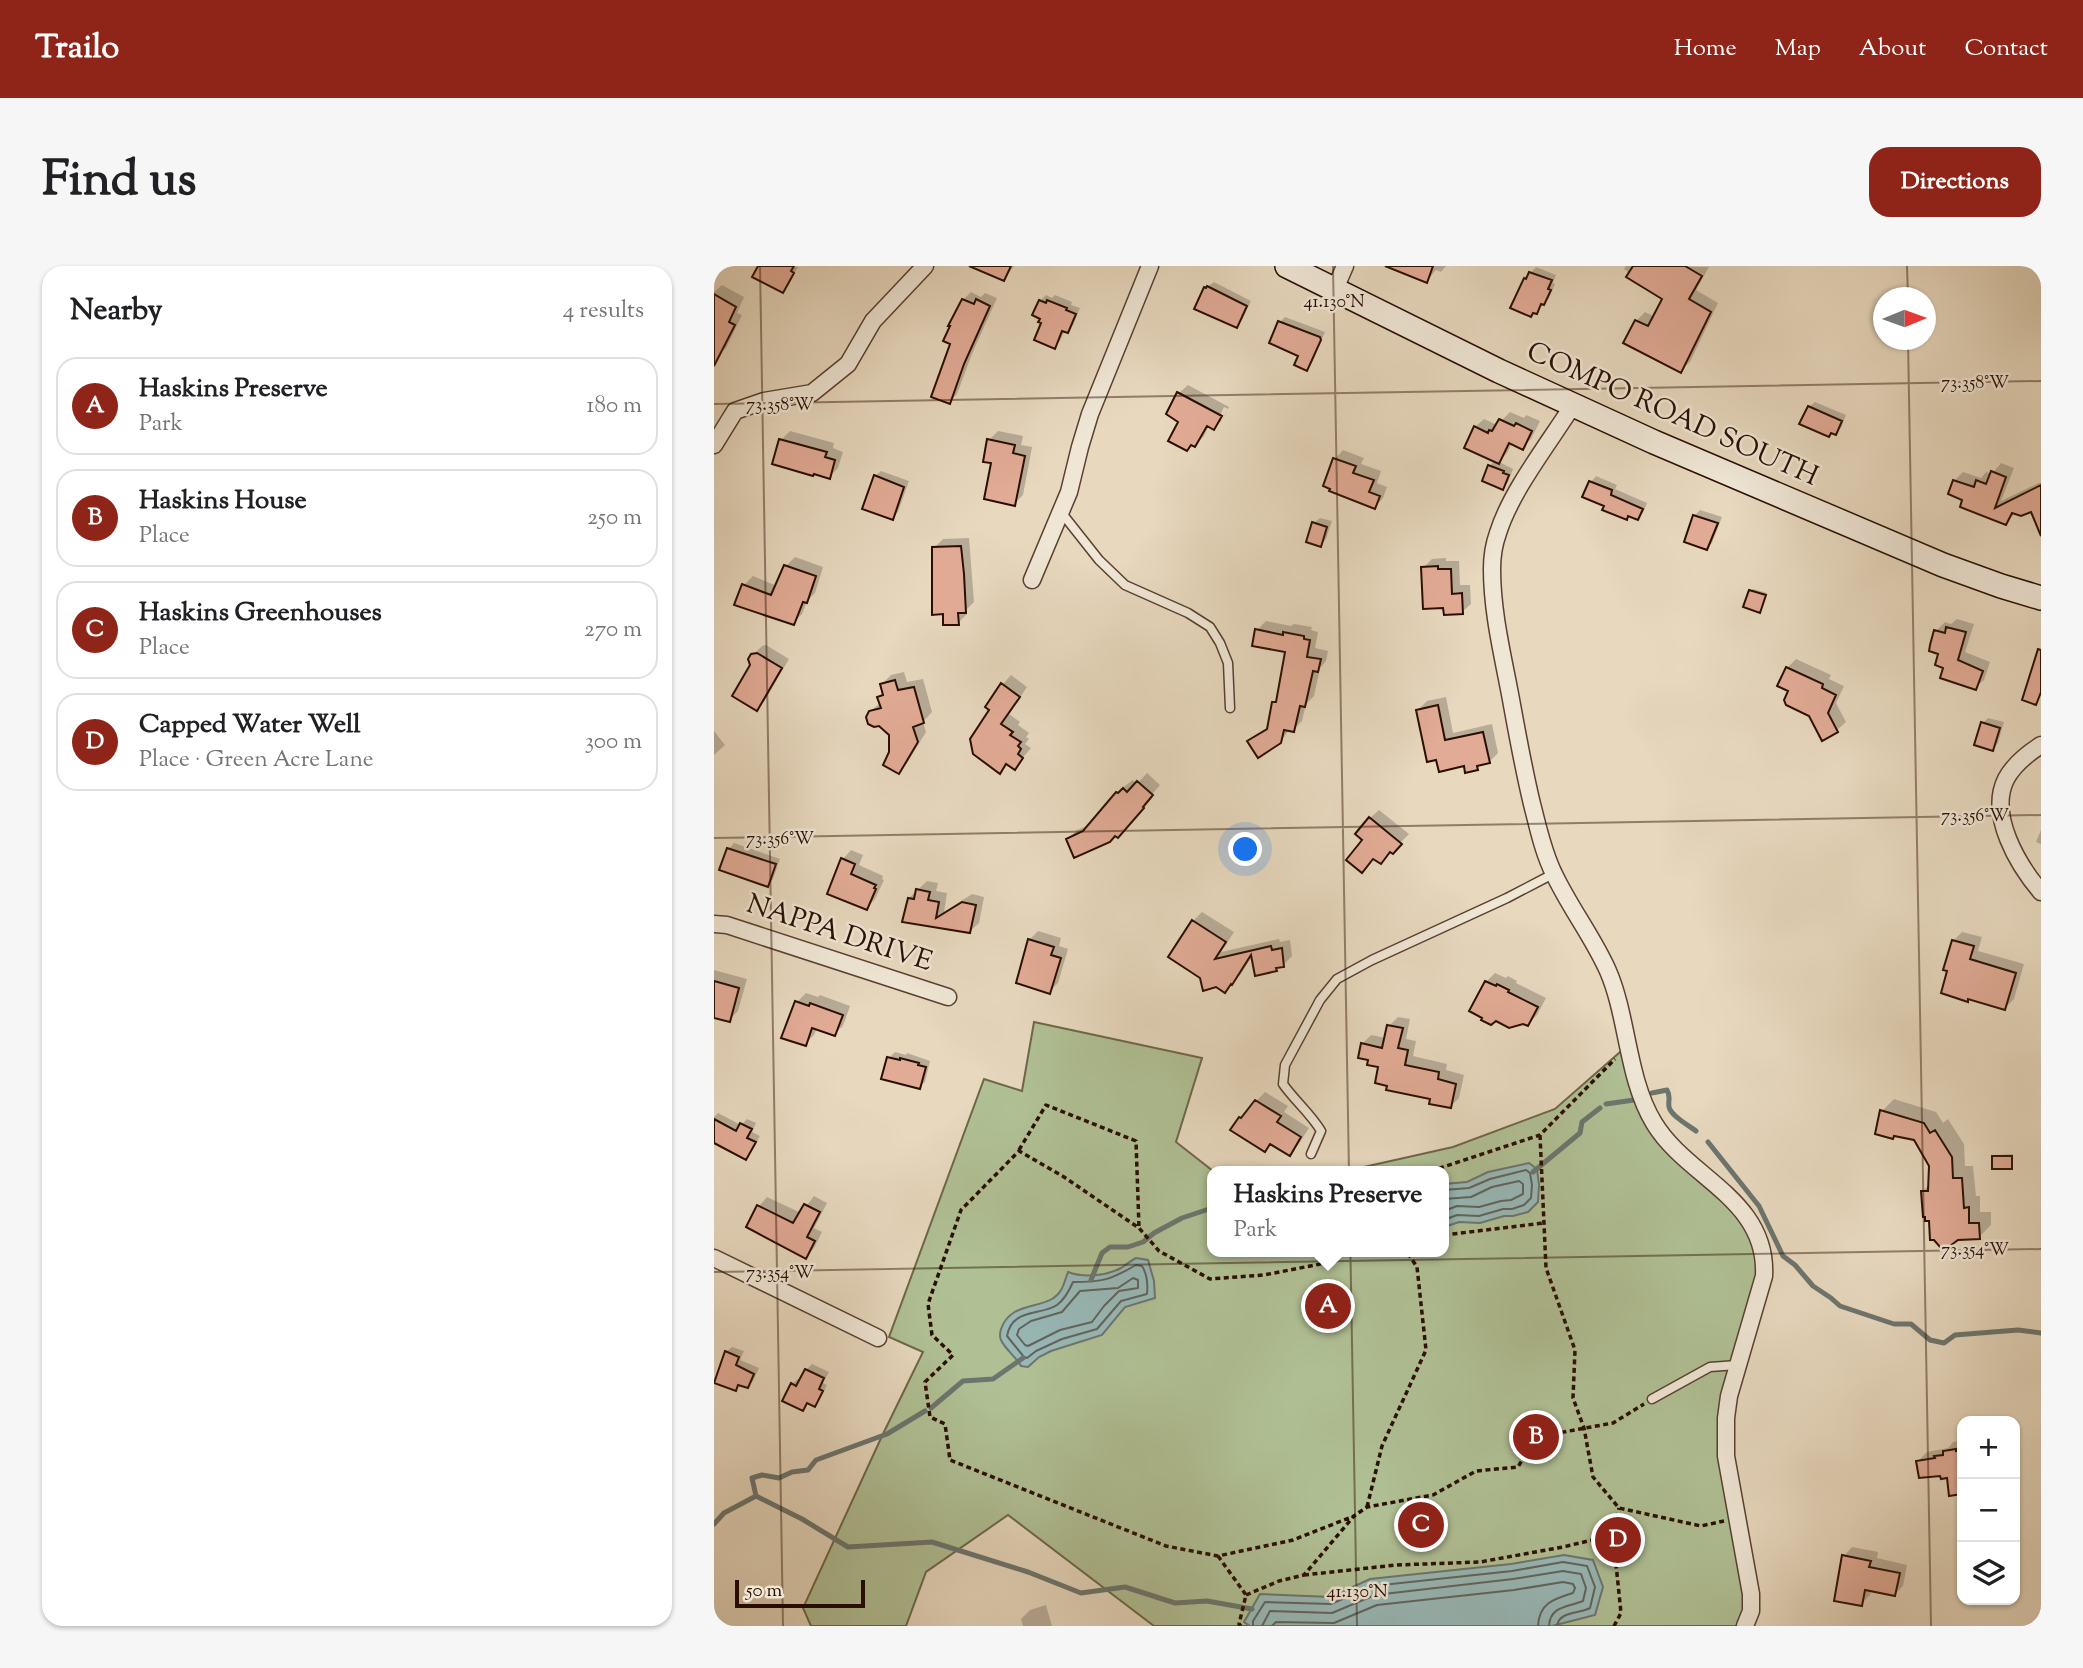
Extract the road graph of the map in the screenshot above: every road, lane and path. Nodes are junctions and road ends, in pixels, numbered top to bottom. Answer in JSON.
{"nodes":[{"id":1,"x":925,"y":266,"type":"edge"},
{"id":2,"x":1150,"y":266,"type":"edge"},
{"id":3,"x":1287,"y":266,"type":"edge"},
{"id":4,"x":1345,"y":266,"type":"edge"},
{"id":5,"x":1335,"y":289,"type":"junction"},
{"id":6,"x":1573,"y":405,"type":"junction"},
{"id":7,"x":714,"y":445,"type":"edge"},
{"id":8,"x":1061,"y":512,"type":"junction"},
{"id":9,"x":1032,"y":580,"type":"dead end"},
{"id":10,"x":2041,"y":598,"type":"edge"},
{"id":11,"x":1230,"y":708,"type":"dead end"},
{"id":12,"x":2041,"y":745,"type":"edge"},
{"id":13,"x":1553,"y":874,"type":"junction"},
{"id":14,"x":2041,"y":892,"type":"edge"},
{"id":15,"x":714,"y":924,"type":"edge"},
{"id":16,"x":948,"y":997,"type":"dead end"},
{"id":17,"x":1627,"y":1046,"type":"junction"},
{"id":18,"x":1540,"y":1135,"type":"junction"},
{"id":19,"x":1019,"y":1151,"type":"junction"},
{"id":20,"x":1311,"y":1154,"type":"dead end"},
{"id":21,"x":1446,"y":1166,"type":"edge"},
{"id":22,"x":1544,"y":1223,"type":"junction"},
{"id":23,"x":1139,"y":1228,"type":"junction"},
{"id":24,"x":1449,"y":1234,"type":"edge"},
{"id":25,"x":1338,"y":1257,"type":"edge"},
{"id":26,"x":1410,"y":1257,"type":"edge"},
{"id":27,"x":714,"y":1258,"type":"edge"},
{"id":28,"x":878,"y":1338,"type":"dead end"},
{"id":29,"x":1737,"y":1365,"type":"junction"},
{"id":30,"x":1652,"y":1399,"type":"joint"},
{"id":31,"x":1584,"y":1428,"type":"junction"},
{"id":32,"x":1367,"y":1507,"type":"junction"},
{"id":33,"x":1619,"y":1508,"type":"junction"},
{"id":34,"x":1354,"y":1516,"type":"junction"},
{"id":35,"x":1738,"y":1519,"type":"junction"},
{"id":36,"x":1613,"y":1535,"type":"junction"},
{"id":37,"x":1218,"y":1556,"type":"junction"},
{"id":38,"x":1304,"y":1575,"type":"junction"},
{"id":39,"x":1246,"y":1595,"type":"junction"},
{"id":40,"x":1241,"y":1626,"type":"edge"},
{"id":41,"x":1614,"y":1626,"type":"edge"},
{"id":42,"x":1745,"y":1626,"type":"edge"}],
"edges":[{"from":1,"to":7,"type":"street"},
{"from":2,"to":8,"type":"street"},
{"from":3,"to":5,"type":"main road","name":"COMPO ROAD SOUTH"},
{"from":4,"to":5,"type":"street"},
{"from":5,"to":6,"type":"main road","name":"COMPO ROAD SOUTH"},
{"from":6,"to":10,"type":"main road","name":"COMPO ROAD SOUTH"},
{"from":6,"to":13,"type":"street"},
{"from":8,"to":9,"type":"street"},
{"from":8,"to":11,"type":"lane"},
{"from":12,"to":14,"type":"street"},
{"from":13,"to":17,"type":"street"},
{"from":13,"to":20,"type":"lane"},
{"from":15,"to":16,"type":"street","name":"NAPPA DRIVE"},
{"from":17,"to":18,"type":"path"},
{"from":17,"to":29,"type":"street"},
{"from":18,"to":21,"type":"path"},
{"from":18,"to":22,"type":"path"},
{"from":19,"to":23,"type":"path"},
{"from":19,"to":23,"type":"path"},
{"from":19,"to":37,"type":"path"},
{"from":22,"to":24,"type":"path"},
{"from":22,"to":31,"type":"path"},
{"from":23,"to":25,"type":"path"},
{"from":26,"to":32,"type":"path"},
{"from":27,"to":28,"type":"street"},
{"from":29,"to":30,"type":"lane"},
{"from":29,"to":35,"type":"street"},
{"from":30,"to":31,"type":"path"},
{"from":31,"to":32,"type":"path"},
{"from":31,"to":33,"type":"path"},
{"from":32,"to":34,"type":"path"},
{"from":33,"to":35,"type":"path"},
{"from":33,"to":36,"type":"path"},
{"from":34,"to":37,"type":"path"},
{"from":34,"to":38,"type":"path"},
{"from":35,"to":42,"type":"street"},
{"from":36,"to":38,"type":"path"},
{"from":36,"to":41,"type":"path"},
{"from":37,"to":39,"type":"path"},
{"from":38,"to":39,"type":"path"},
{"from":39,"to":40,"type":"path"}]}
